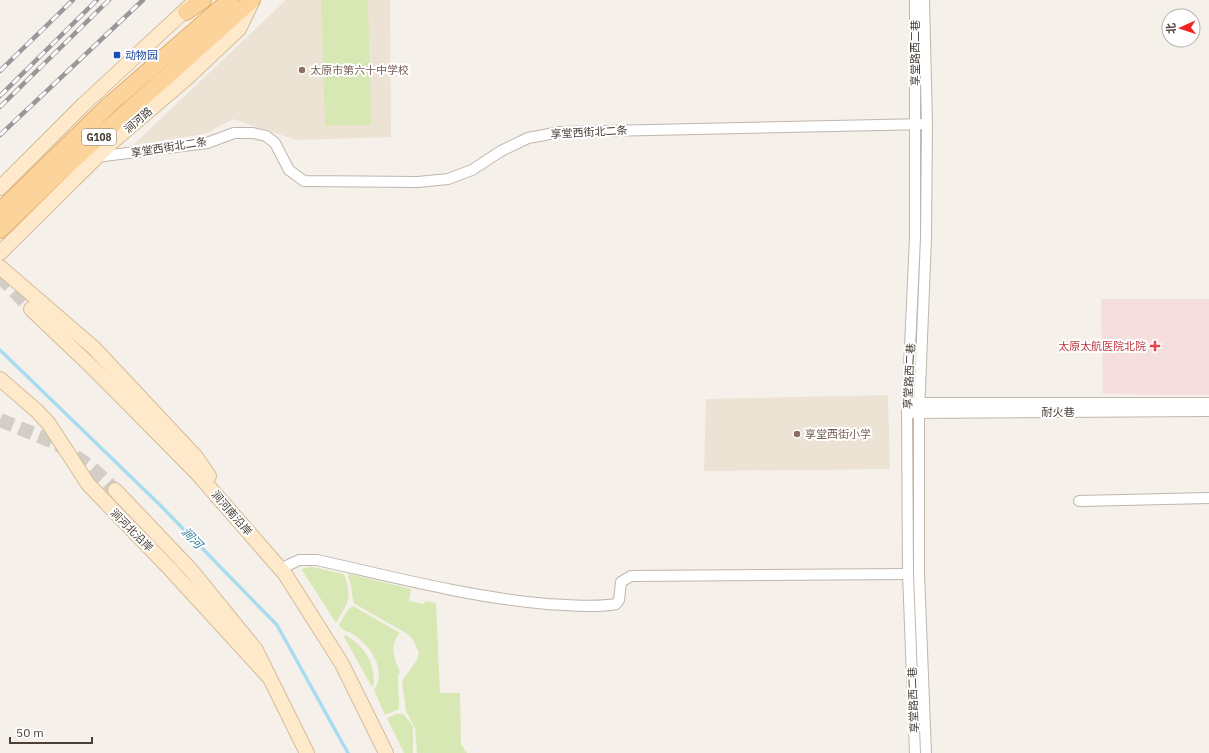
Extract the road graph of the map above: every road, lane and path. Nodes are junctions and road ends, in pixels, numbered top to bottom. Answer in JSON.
{"nodes":[{"id":1,"x":203,"y":0,"type":"edge"},
{"id":2,"x":215,"y":0,"type":"edge"},
{"id":3,"x":230,"y":0,"type":"edge"},
{"id":4,"x":253,"y":0,"type":"edge"},
{"id":5,"x":915,"y":0,"type":"edge"},
{"id":6,"x":924,"y":0,"type":"edge"},
{"id":7,"x":191,"y":6,"type":"edge"},
{"id":8,"x":190,"y":36,"type":"junction"},
{"id":9,"x":915,"y":123,"type":"junction"},
{"id":10,"x":927,"y":124,"type":"junction"},
{"id":11,"x":96,"y":158,"type":"junction"},
{"id":12,"x":0,"y":188,"type":"edge"},
{"id":13,"x":0,"y":210,"type":"edge"},
{"id":14,"x":0,"y":230,"type":"edge"},
{"id":15,"x":20,"y":231,"type":"junction"},
{"id":16,"x":0,"y":235,"type":"edge"},
{"id":17,"x":0,"y":253,"type":"edge"},
{"id":18,"x":0,"y":267,"type":"edge"},
{"id":19,"x":31,"y":309,"type":"tunnel mouth"},
{"id":20,"x":0,"y":379,"type":"edge"},
{"id":21,"x":1209,"y":403,"type":"edge"},
{"id":22,"x":907,"y":408,"type":"junction"},
{"id":23,"x":919,"y":408,"type":"junction"},
{"id":24,"x":1209,"y":411,"type":"edge"},
{"id":25,"x":115,"y":490,"type":"tunnel mouth"},
{"id":26,"x":1209,"y":498,"type":"edge"},
{"id":27,"x":1079,"y":501,"type":"dead end"},
{"id":28,"x":242,"y":524,"type":"junction"},
{"id":29,"x":280,"y":569,"type":"junction"},
{"id":30,"x":908,"y":574,"type":"junction"},
{"id":31,"x":269,"y":677,"type":"junction"},
{"id":32,"x":307,"y":753,"type":"edge"},
{"id":33,"x":386,"y":753,"type":"edge"},
{"id":34,"x":914,"y":753,"type":"edge"},
{"id":35,"x":926,"y":753,"type":"edge"}],
"edges":[{"from":1,"to":7,"type":"main road"},
{"from":2,"to":8,"type":"main road"},
{"from":3,"to":8,"type":"main road","number":"G108"},
{"from":4,"to":11,"type":"street","name":"涧河路"},
{"from":4,"to":14,"type":"main road","name":"涧河路","number":"G108"},
{"from":5,"to":9,"type":"street","name":"享堂路西二巷"},
{"from":6,"to":10,"type":"street","name":"享堂路西二巷"},
{"from":7,"to":12,"type":"street"},
{"from":8,"to":13,"type":"main road","number":"G108"},
{"from":9,"to":10,"type":"street","name":"享堂西街北二条"},
{"from":9,"to":11,"type":"street","name":"享堂西街北二条"},
{"from":9,"to":22,"type":"street","name":"享堂路西二巷"},
{"from":10,"to":23,"type":"street","name":"享堂路西二巷"},
{"from":11,"to":15,"type":"street","name":"涧河路"},
{"from":15,"to":16,"type":"street"},
{"from":15,"to":17,"type":"street","name":"涧河路"},
{"from":18,"to":28,"type":"street"},
{"from":19,"to":28,"type":"street","name":"涧河南沿岸"},
{"from":20,"to":31,"type":"street","name":"涧河北沿岸"},
{"from":21,"to":23,"type":"street","name":"耐火巷"},
{"from":22,"to":23,"type":"street","name":"耐火巷"},
{"from":22,"to":30,"type":"street","name":"享堂路西二巷"},
{"from":23,"to":24,"type":"street","name":"耐火巷"},
{"from":23,"to":35,"type":"street","name":"享堂路西二巷"},
{"from":25,"to":31,"type":"street","name":"涧河北沿岸"},
{"from":26,"to":27,"type":"street"},
{"from":28,"to":29,"type":"street","name":"涧河南沿岸"},
{"from":29,"to":30,"type":"street"},
{"from":29,"to":33,"type":"street","name":"涧河南沿岸"},
{"from":30,"to":34,"type":"street","name":"享堂路西二巷"},
{"from":31,"to":32,"type":"street","name":"涧河北沿岸"}]}
